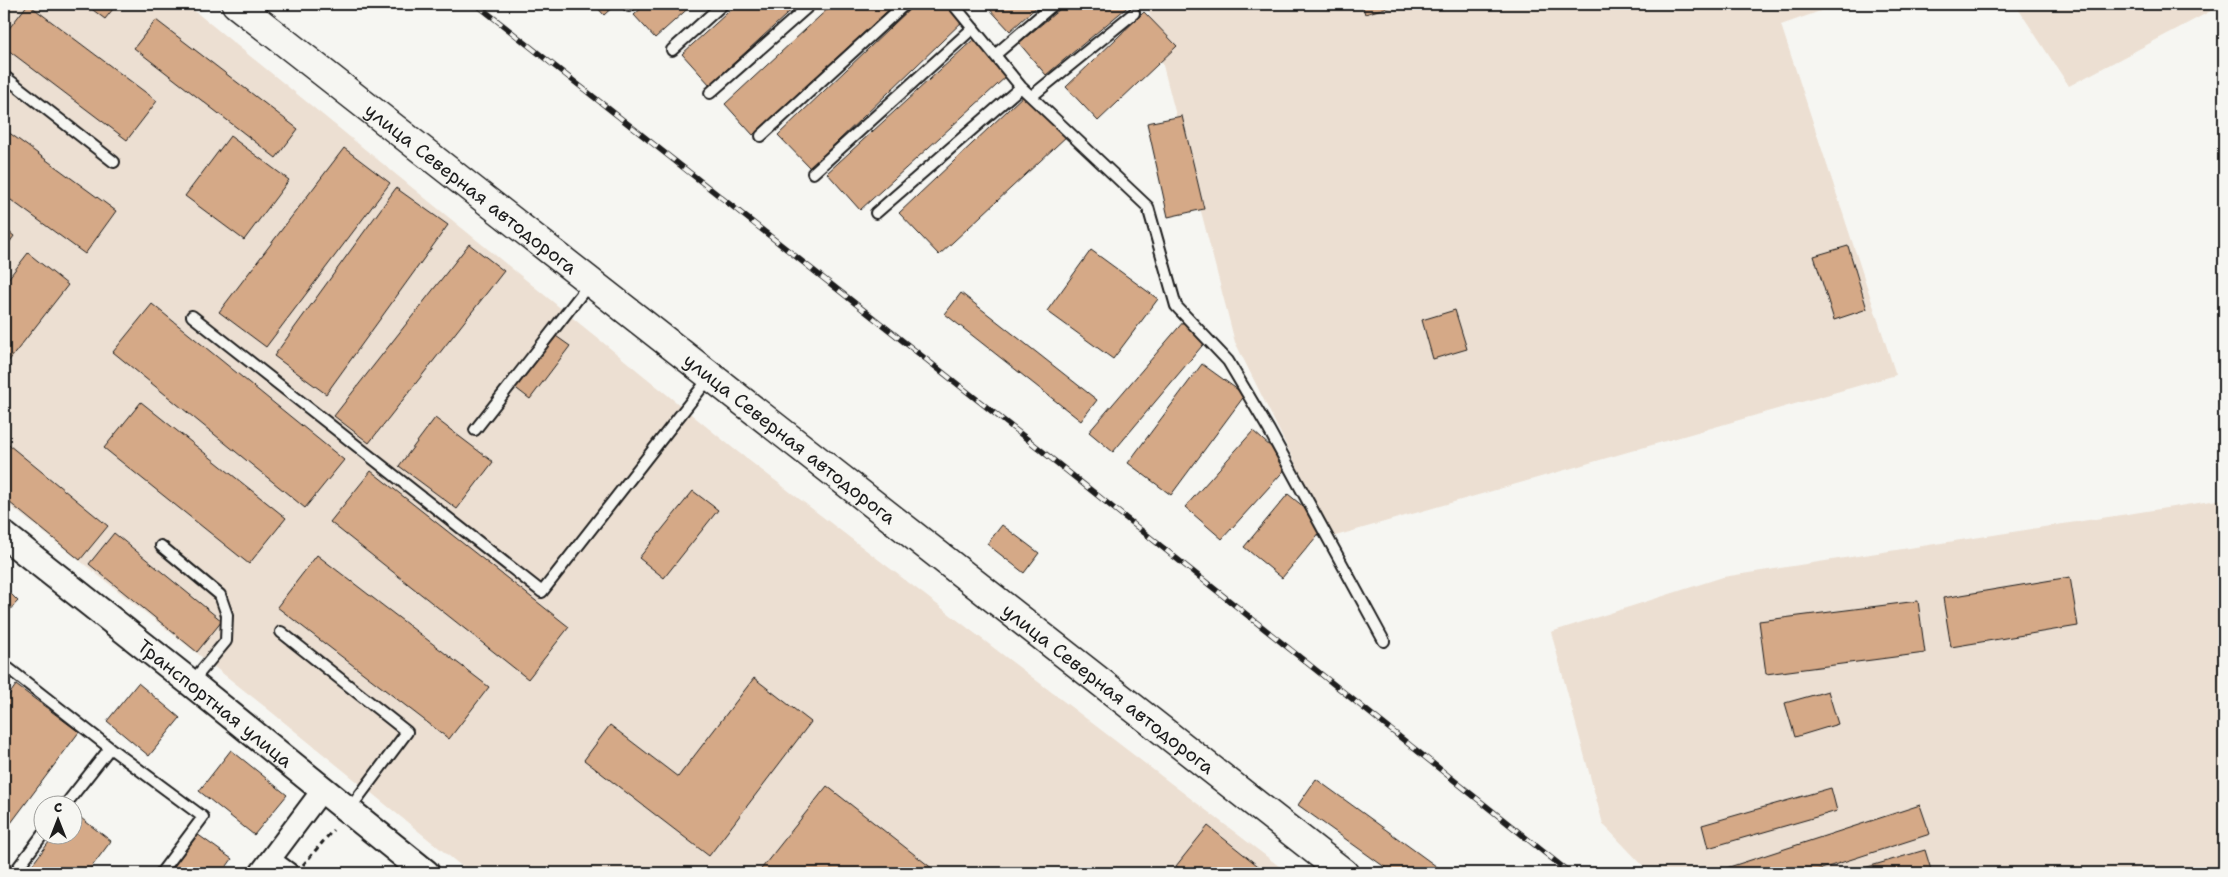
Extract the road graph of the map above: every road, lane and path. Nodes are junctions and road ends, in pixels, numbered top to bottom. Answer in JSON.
{"nodes":[{"id":1,"x":236,"y":4,"type":"edge"},
{"id":2,"x":723,"y":4,"type":"edge"},
{"id":3,"x":811,"y":4,"type":"edge"},
{"id":4,"x":905,"y":4,"type":"edge"},
{"id":5,"x":954,"y":4,"type":"edge"},
{"id":6,"x":1054,"y":4,"type":"edge"},
{"id":7,"x":1134,"y":13,"type":"dead end"},
{"id":8,"x":973,"y":28,"type":"junction"},
{"id":9,"x":672,"y":50,"type":"dead end"},
{"id":10,"x":995,"y":55,"type":"junction"},
{"id":11,"x":4,"y":76,"type":"edge"},
{"id":12,"x":1020,"y":87,"type":"junction"},
{"id":13,"x":710,"y":93,"type":"dead end"},
{"id":14,"x":1032,"y":96,"type":"junction"},
{"id":15,"x":761,"y":136,"type":"dead end"},
{"id":16,"x":114,"y":162,"type":"dead end"},
{"id":17,"x":813,"y":173,"type":"dead end"},
{"id":18,"x":876,"y":212,"type":"dead end"},
{"id":19,"x":590,"y":282,"type":"junction"},
{"id":20,"x":192,"y":316,"type":"dead end"},
{"id":21,"x":711,"y":377,"type":"junction"},
{"id":22,"x":475,"y":430,"type":"dead end"},
{"id":23,"x":4,"y":535,"type":"edge"},
{"id":24,"x":161,"y":546,"type":"dead end"},
{"id":25,"x":281,"y":632,"type":"dead end"},
{"id":26,"x":1384,"y":641,"type":"dead end"},
{"id":27,"x":4,"y":665,"type":"edge"},
{"id":28,"x":191,"y":683,"type":"junction"},
{"id":29,"x":110,"y":748,"type":"junction"},
{"id":30,"x":323,"y":789,"type":"junction"},
{"id":31,"x":74,"y":794,"type":"edge"},
{"id":32,"x":340,"y":820,"type":"junction"},
{"id":33,"x":36,"y":844,"type":"edge"},
{"id":34,"x":265,"y":867,"type":"edge"},
{"id":35,"x":295,"y":870,"type":"edge"},
{"id":36,"x":14,"y":873,"type":"edge"},
{"id":37,"x":161,"y":873,"type":"edge"},
{"id":38,"x":426,"y":873,"type":"edge"},
{"id":39,"x":1344,"y":873,"type":"edge"}],
"edges":[{"from":1,"to":19,"type":"main road","name":"улица Северная автодорога"},
{"from":2,"to":9,"type":"lane"},
{"from":3,"to":13,"type":"lane"},
{"from":4,"to":15,"type":"lane"},
{"from":5,"to":8,"type":"lane"},
{"from":6,"to":10,"type":"lane"},
{"from":7,"to":14,"type":"lane"},
{"from":8,"to":10,"type":"lane"},
{"from":8,"to":17,"type":"lane"},
{"from":10,"to":12,"type":"lane"},
{"from":11,"to":16,"type":"lane"},
{"from":12,"to":14,"type":"lane"},
{"from":12,"to":18,"type":"lane"},
{"from":14,"to":26,"type":"lane"},
{"from":19,"to":21,"type":"main road","name":"улица Северная автодорога"},
{"from":19,"to":22,"type":"lane"},
{"from":20,"to":21,"type":"lane"},
{"from":21,"to":39,"type":"main road","name":"улица Северная автодорога"},
{"from":23,"to":28,"type":"street","name":"Транспортная улица"},
{"from":24,"to":28,"type":"lane"},
{"from":25,"to":32,"type":"lane"},
{"from":27,"to":29,"type":"lane"},
{"from":28,"to":30,"type":"street","name":"Транспортная улица"},
{"from":29,"to":31,"type":"lane"},
{"from":29,"to":37,"type":"lane"},
{"from":30,"to":32,"type":"street","name":"Транспортная улица"},
{"from":30,"to":34,"type":"street"},
{"from":32,"to":35,"type":"path"},
{"from":32,"to":38,"type":"street","name":"Транспортная улица"},
{"from":33,"to":36,"type":"lane"},
{"from":34,"to":35,"type":"street"}]}
